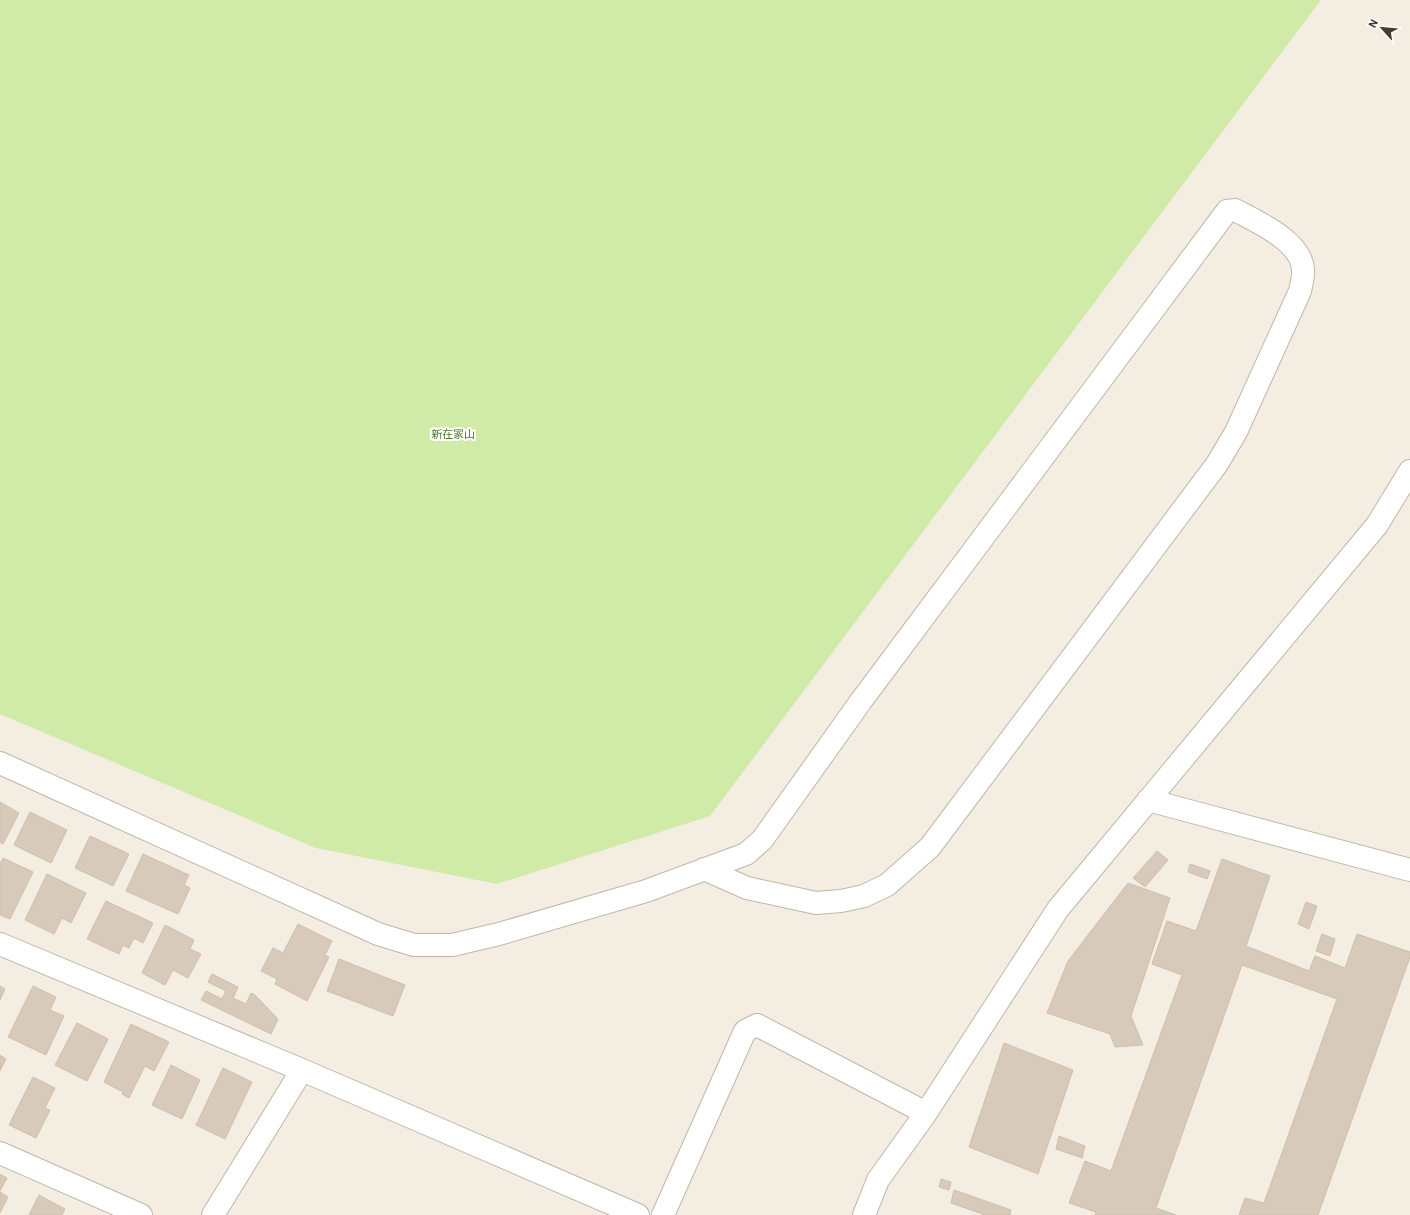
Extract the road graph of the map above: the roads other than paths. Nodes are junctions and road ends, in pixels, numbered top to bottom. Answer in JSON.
{"nodes":[{"id":1,"x":1410,"y":470,"type":"edge"},
{"id":2,"x":0,"y":763,"type":"edge"},
{"id":3,"x":1148,"y":800,"type":"junction"},
{"id":4,"x":704,"y":869,"type":"junction"},
{"id":5,"x":1410,"y":870,"type":"edge"},
{"id":6,"x":0,"y":944,"type":"edge"},
{"id":7,"x":302,"y":1070,"type":"junction"},
{"id":8,"x":926,"y":1113,"type":"junction"},
{"id":9,"x":0,"y":1153,"type":"edge"},
{"id":10,"x":140,"y":1215,"type":"edge"},
{"id":11,"x":213,"y":1215,"type":"edge"},
{"id":12,"x":638,"y":1215,"type":"edge"},
{"id":13,"x":663,"y":1215,"type":"edge"},
{"id":14,"x":864,"y":1215,"type":"edge"}],
"edges":[{"from":1,"to":3,"type":"street"},
{"from":2,"to":4,"type":"street"},
{"from":3,"to":5,"type":"street"},
{"from":3,"to":8,"type":"street"},
{"from":4,"to":4,"type":"street"},
{"from":6,"to":7,"type":"street"},
{"from":7,"to":11,"type":"street"},
{"from":7,"to":12,"type":"street"},
{"from":8,"to":13,"type":"street"},
{"from":8,"to":14,"type":"street"},
{"from":9,"to":10,"type":"street"}]}
